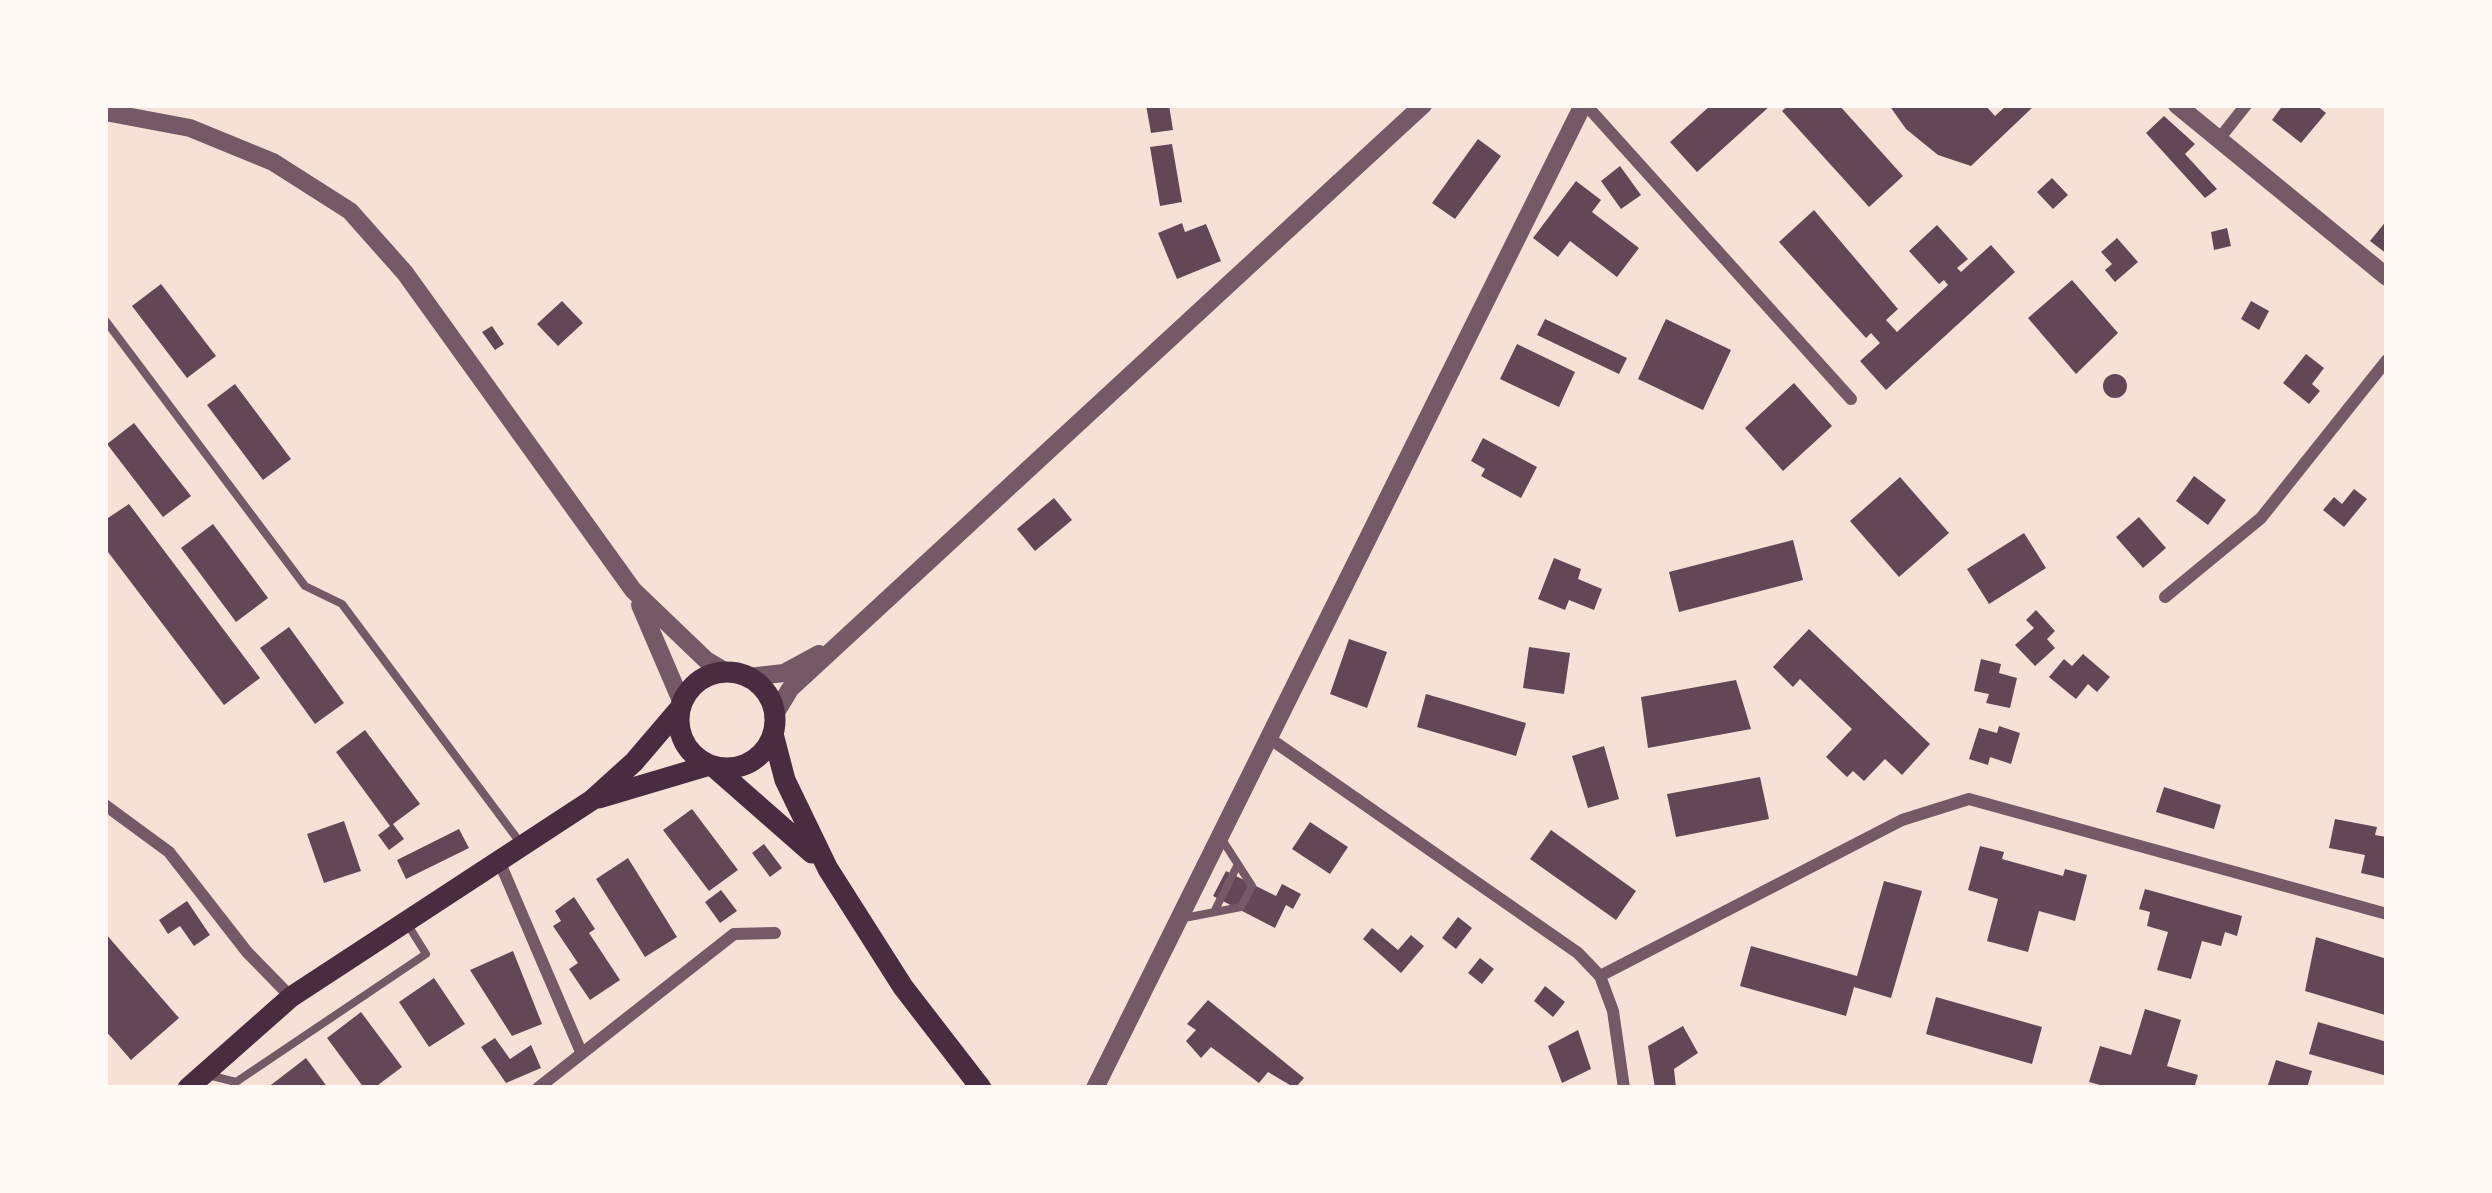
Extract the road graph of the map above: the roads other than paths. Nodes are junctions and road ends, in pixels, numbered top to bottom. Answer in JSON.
{"nodes":[{"id":1,"x":1423,"y":105,"type":"edge"},
{"id":2,"x":1584,"y":105,"type":"edge"},
{"id":3,"x":2177,"y":105,"type":"edge"},
{"id":4,"x":2246,"y":105,"type":"edge"},
{"id":5,"x":105,"y":112,"type":"edge"},
{"id":6,"x":2219,"y":139,"type":"junction"},
{"id":7,"x":2387,"y":277,"type":"edge"},
{"id":8,"x":105,"y":320,"type":"edge"},
{"id":9,"x":2387,"y":360,"type":"edge"},
{"id":10,"x":1851,"y":399,"type":"dead end"},
{"id":11,"x":633,"y":590,"type":"junction"},
{"id":12,"x":2165,"y":597,"type":"dead end"},
{"id":13,"x":844,"y":641,"type":"junction"},
{"id":14,"x":737,"y":674,"type":"junction"},
{"id":15,"x":682,"y":705,"type":"junction"},
{"id":16,"x":774,"y":724,"type":"junction"},
{"id":17,"x":1269,"y":738,"type":"junction"},
{"id":18,"x":712,"y":766,"type":"junction"},
{"id":19,"x":592,"y":800,"type":"junction"},
{"id":20,"x":105,"y":805,"type":"edge"},
{"id":21,"x":1220,"y":834,"type":"junction"},
{"id":22,"x":523,"y":847,"type":"junction"},
{"id":23,"x":500,"y":863,"type":"junction"},
{"id":24,"x":1237,"y":866,"type":"junction"},
{"id":25,"x":828,"y":869,"type":"junction"},
{"id":26,"x":1215,"y":910,"type":"junction"},
{"id":27,"x":2387,"y":914,"type":"edge"},
{"id":28,"x":1177,"y":920,"type":"junction"},
{"id":29,"x":407,"y":922,"type":"junction"},
{"id":30,"x":775,"y":933,"type":"dead end"},
{"id":31,"x":1600,"y":976,"type":"junction"},
{"id":32,"x":291,"y":998,"type":"junction"},
{"id":33,"x":581,"y":1052,"type":"junction"},
{"id":34,"x":194,"y":1081,"type":"edge"},
{"id":35,"x":538,"y":1088,"type":"edge"},
{"id":36,"x":981,"y":1088,"type":"edge"},
{"id":37,"x":1094,"y":1088,"type":"edge"},
{"id":38,"x":1624,"y":1088,"type":"edge"}],
"edges":[{"from":1,"to":13,"type":"street"},
{"from":2,"to":10,"type":"street"},
{"from":2,"to":17,"type":"street"},
{"from":3,"to":6,"type":"street"},
{"from":4,"to":6,"type":"street"},
{"from":5,"to":11,"type":"street"},
{"from":6,"to":7,"type":"street"},
{"from":8,"to":22,"type":"lane"},
{"from":9,"to":12,"type":"street"},
{"from":11,"to":14,"type":"street"},
{"from":11,"to":15,"type":"street"},
{"from":13,"to":14,"type":"street"},
{"from":13,"to":16,"type":"street"},
{"from":14,"to":15,"type":"main road"},
{"from":14,"to":16,"type":"main road"},
{"from":15,"to":18,"type":"main road"},
{"from":15,"to":19,"type":"main road"},
{"from":16,"to":18,"type":"main road"},
{"from":16,"to":25,"type":"main road"},
{"from":17,"to":21,"type":"street"},
{"from":17,"to":31,"type":"street"},
{"from":18,"to":19,"type":"main road"},
{"from":18,"to":25,"type":"main road"},
{"from":19,"to":22,"type":"main road"},
{"from":20,"to":32,"type":"street"},
{"from":21,"to":24,"type":"lane"},
{"from":21,"to":28,"type":"street"},
{"from":22,"to":23,"type":"main road"},
{"from":23,"to":29,"type":"main road"},
{"from":23,"to":33,"type":"street"},
{"from":24,"to":26,"type":"lane"},
{"from":24,"to":26,"type":"lane"},
{"from":25,"to":36,"type":"main road"},
{"from":26,"to":28,"type":"lane"},
{"from":27,"to":31,"type":"street"},
{"from":28,"to":37,"type":"street"},
{"from":29,"to":32,"type":"main road"},
{"from":29,"to":34,"type":"lane"},
{"from":30,"to":33,"type":"street"},
{"from":31,"to":38,"type":"street"},
{"from":32,"to":34,"type":"main road"},
{"from":33,"to":35,"type":"street"}]}
